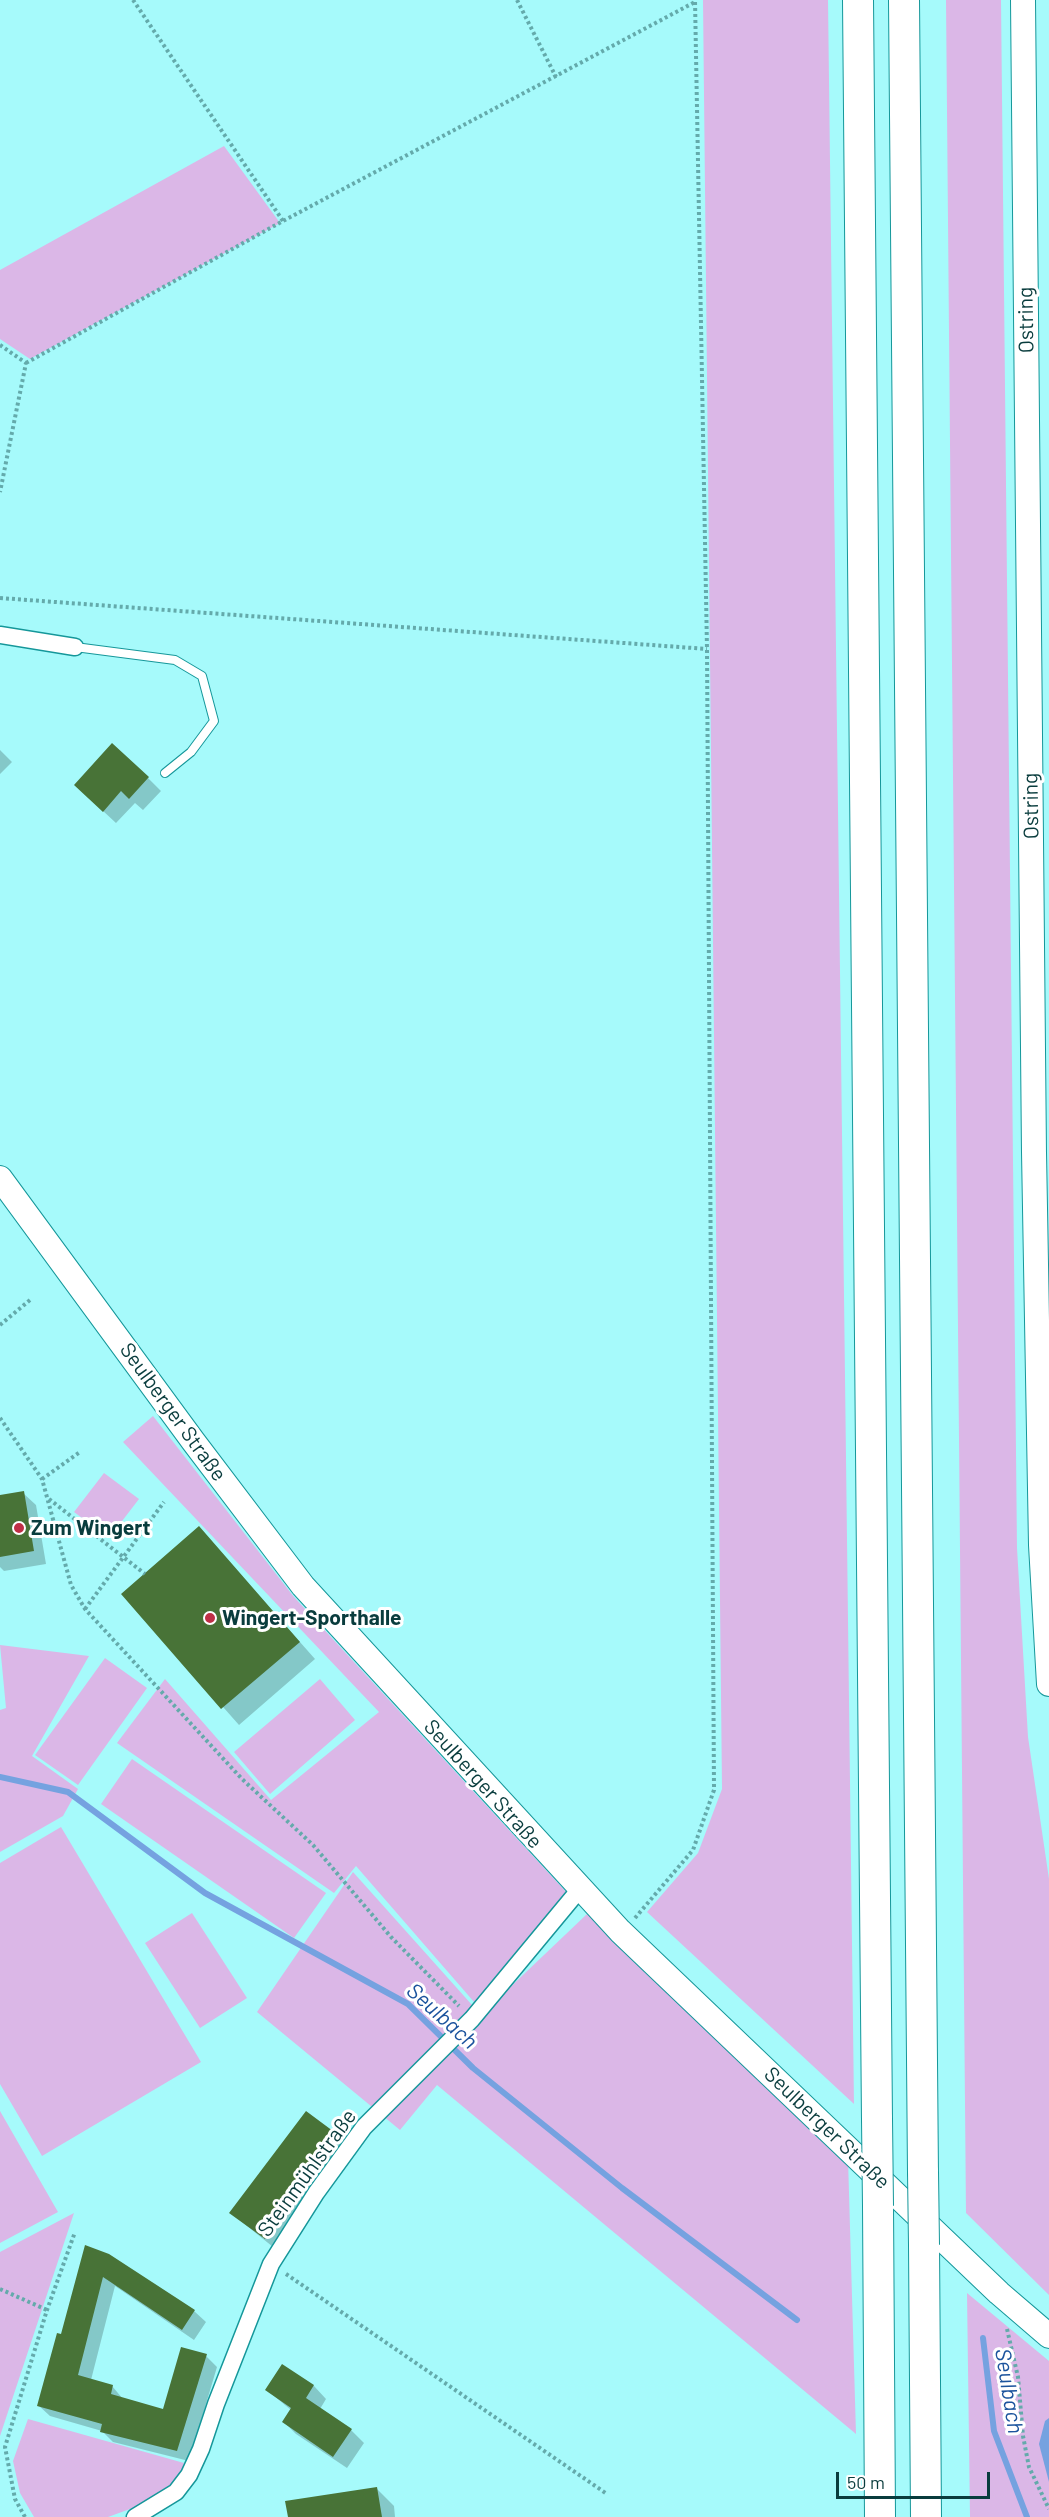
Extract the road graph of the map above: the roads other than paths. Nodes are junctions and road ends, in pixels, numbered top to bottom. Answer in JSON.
{"nodes":[{"id":1,"x":858,"y":0,"type":"edge"},
{"id":2,"x":904,"y":0,"type":"edge"},
{"id":3,"x":1023,"y":0,"type":"edge"},
{"id":4,"x":0,"y":635,"type":"edge"},
{"id":5,"x":75,"y":647,"type":"joint"},
{"id":6,"x":165,"y":773,"type":"dead end"},
{"id":7,"x":0,"y":1178,"type":"edge"},
{"id":8,"x":1049,"y":1684,"type":"edge"},
{"id":9,"x":579,"y":1890,"type":"junction"},
{"id":10,"x":1046,"y":2331,"type":"edge"},
{"id":11,"x":135,"y":2517,"type":"edge"},
{"id":12,"x":880,"y":2517,"type":"edge"},
{"id":13,"x":926,"y":2517,"type":"edge"}],
"edges":[{"from":1,"to":12,"type":"highway","bridge":true},
{"from":2,"to":13,"type":"highway","bridge":true},
{"from":3,"to":8,"type":"main road","name":"Ostring"},
{"from":4,"to":5,"type":"street"},
{"from":5,"to":6,"type":"lane"},
{"from":7,"to":9,"type":"main road","name":"Seulberger Straße"},
{"from":9,"to":10,"type":"main road","name":"Seulberger Straße"},
{"from":9,"to":11,"type":"street","name":"Steinmühlstraße"}]}
